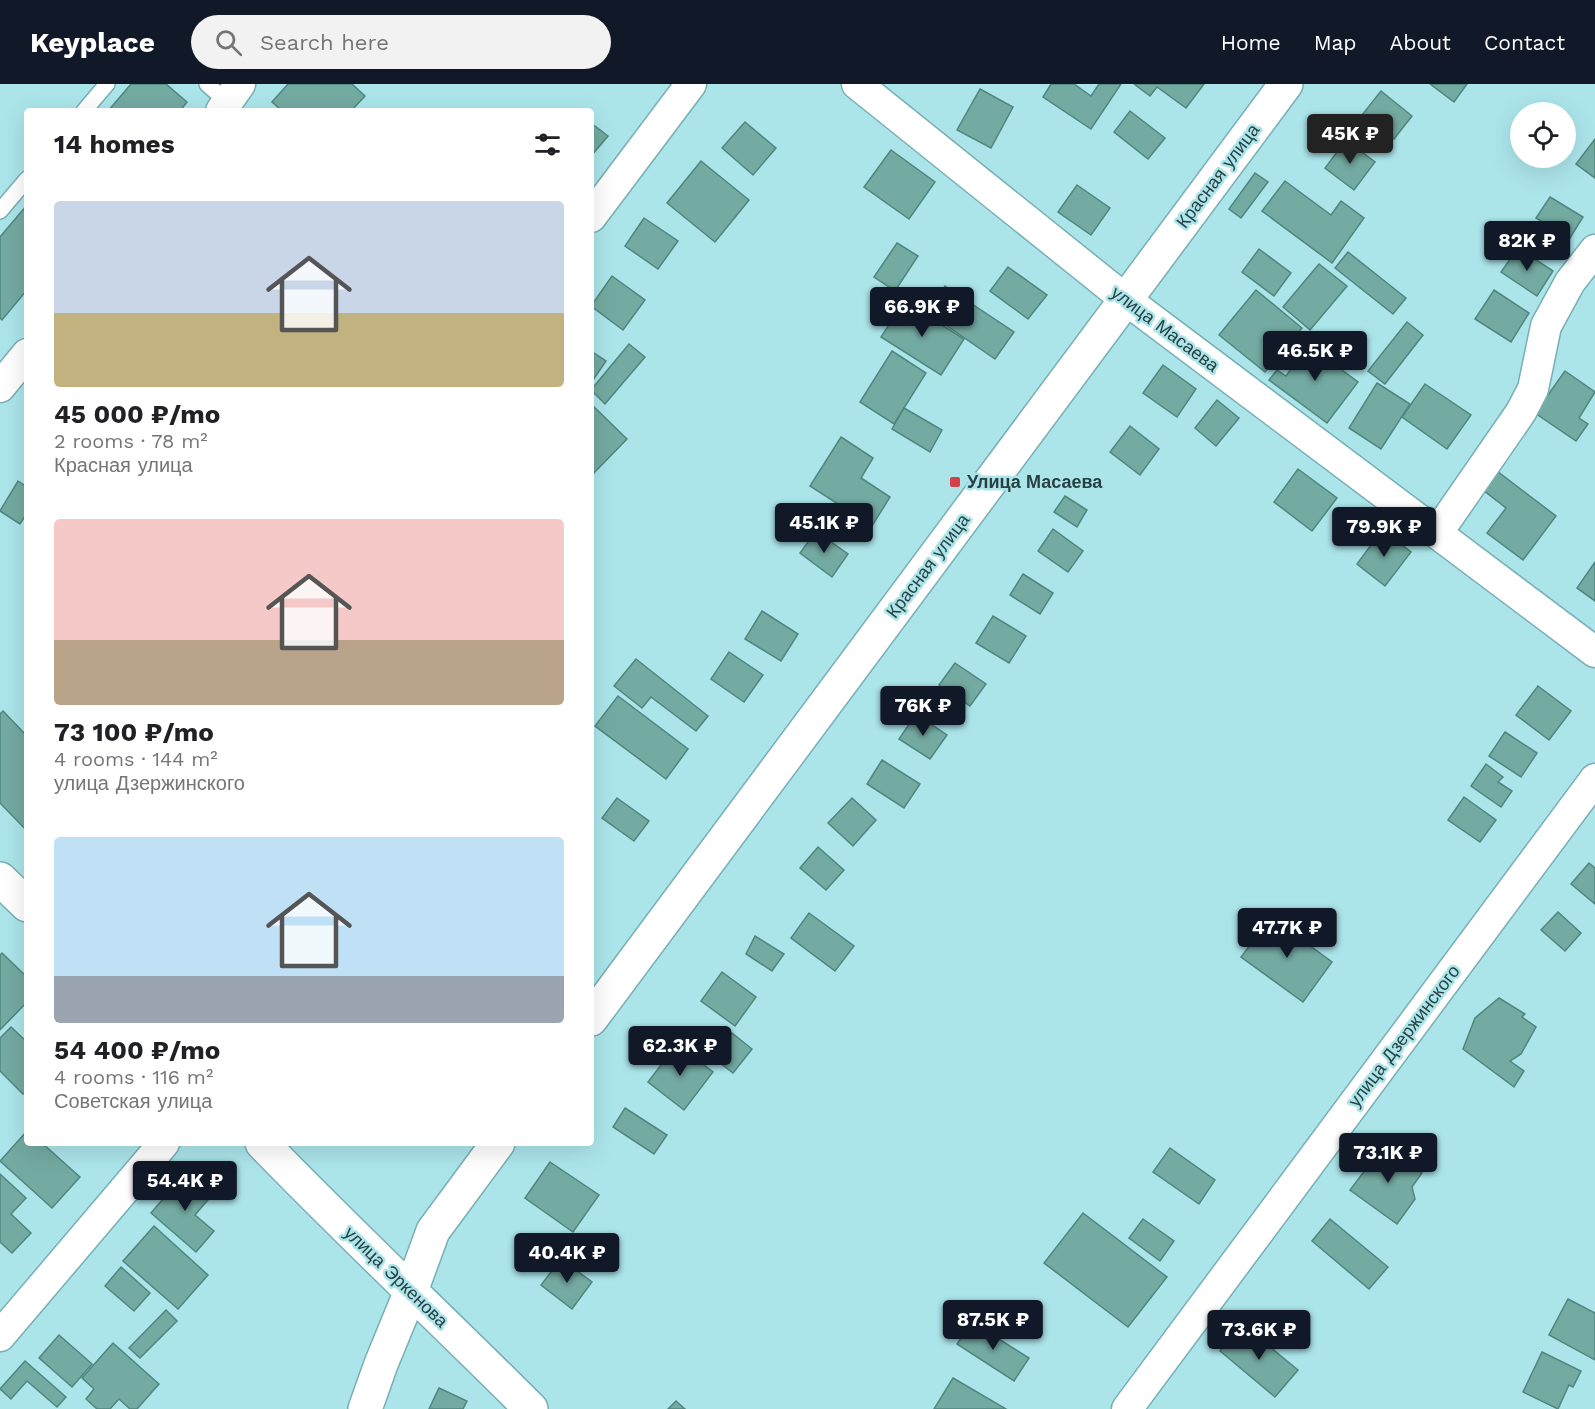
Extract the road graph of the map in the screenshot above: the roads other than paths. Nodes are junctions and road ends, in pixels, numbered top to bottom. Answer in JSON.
{"nodes":[{"id":1,"x":107,"y":84,"type":"edge"},
{"id":2,"x":691,"y":84,"type":"edge"},
{"id":3,"x":857,"y":84,"type":"edge"},
{"id":4,"x":1286,"y":84,"type":"edge"},
{"id":5,"x":87,"y":108,"type":"edge"},
{"id":6,"x":24,"y":183,"type":"edge"},
{"id":7,"x":0,"y":211,"type":"edge"},
{"id":8,"x":594,"y":213,"type":"edge"},
{"id":9,"x":1595,"y":250,"type":"edge"},
{"id":10,"x":1125,"y":299,"type":"junction"},
{"id":11,"x":24,"y":358,"type":"edge"},
{"id":12,"x":0,"y":387,"type":"edge"},
{"id":13,"x":1438,"y":532,"type":"junction"},
{"id":14,"x":1595,"y":652,"type":"edge"},
{"id":15,"x":1595,"y":779,"type":"edge"},
{"id":16,"x":0,"y":879,"type":"edge"},
{"id":17,"x":24,"y":902,"type":"edge"},
{"id":18,"x":594,"y":1014,"type":"edge"},
{"id":19,"x":161,"y":1146,"type":"edge"},
{"id":20,"x":265,"y":1146,"type":"edge"},
{"id":21,"x":496,"y":1146,"type":"edge"},
{"id":22,"x":411,"y":1291,"type":"junction"},
{"id":23,"x":0,"y":1336,"type":"edge"},
{"id":24,"x":365,"y":1409,"type":"edge"},
{"id":25,"x":531,"y":1409,"type":"edge"},
{"id":26,"x":1128,"y":1409,"type":"edge"}],
"edges":[{"from":1,"to":5,"type":"lane"},
{"from":2,"to":8,"type":"street"},
{"from":3,"to":10,"type":"street","name":"улица Масаева"},
{"from":4,"to":10,"type":"street","name":"Красная улица"},
{"from":6,"to":7,"type":"lane"},
{"from":9,"to":13,"type":"street"},
{"from":10,"to":13,"type":"street","name":"улица Масаева"},
{"from":10,"to":18,"type":"street","name":"Красная улица"},
{"from":11,"to":12,"type":"street"},
{"from":13,"to":14,"type":"street","name":"улица Масаева"},
{"from":15,"to":26,"type":"street","name":"улица Дзержинского"},
{"from":16,"to":17,"type":"street"},
{"from":19,"to":23,"type":"street"},
{"from":20,"to":22,"type":"street","name":"улица Эркенова"},
{"from":21,"to":22,"type":"street"},
{"from":22,"to":24,"type":"street"},
{"from":22,"to":25,"type":"street","name":"улица Эркенова"}]}
